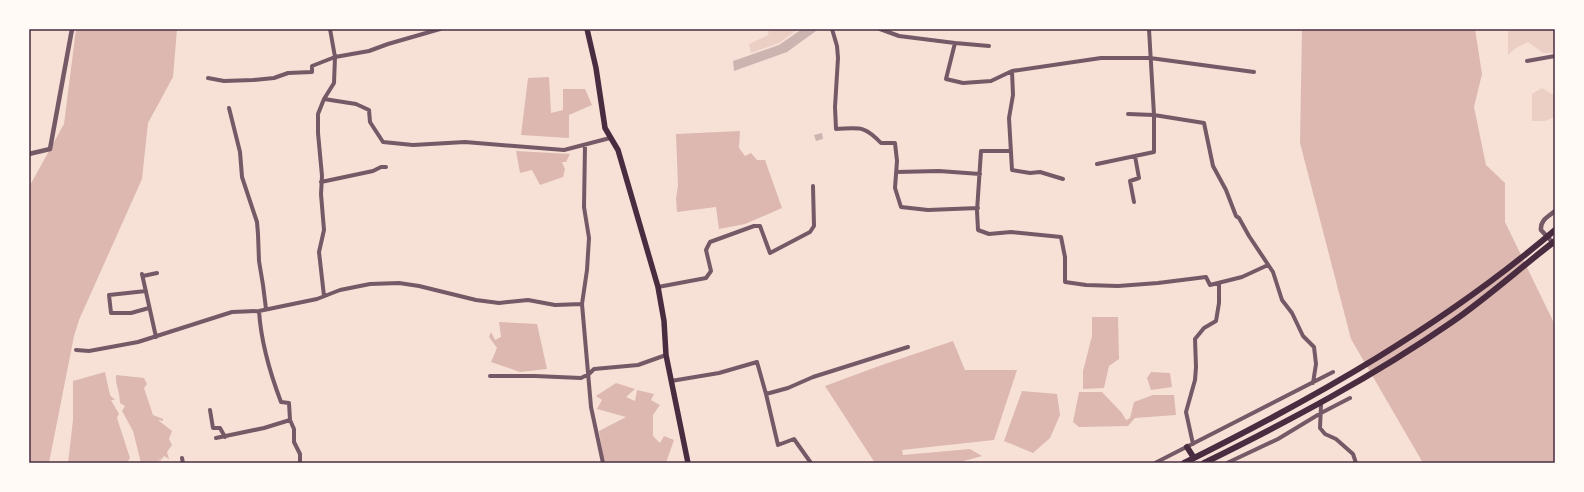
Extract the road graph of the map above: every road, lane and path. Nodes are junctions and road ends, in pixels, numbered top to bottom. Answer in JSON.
{"nodes":[{"id":1,"x":72,"y":29,"type":"edge"},
{"id":2,"x":330,"y":29,"type":"edge"},
{"id":3,"x":440,"y":29,"type":"edge"},
{"id":4,"x":587,"y":29,"type":"edge"},
{"id":5,"x":832,"y":29,"type":"edge"},
{"id":6,"x":880,"y":29,"type":"edge"},
{"id":7,"x":1150,"y":29,"type":"edge"},
{"id":8,"x":955,"y":43,"type":"junction"},
{"id":9,"x":989,"y":46,"type":"dead end"},
{"id":10,"x":1555,"y":56,"type":"edge"},
{"id":11,"x":335,"y":57,"type":"junction"},
{"id":12,"x":1150,"y":58,"type":"junction"},
{"id":13,"x":1527,"y":61,"type":"dead end"},
{"id":14,"x":1012,"y":70,"type":"junction"},
{"id":15,"x":1254,"y":72,"type":"dead end"},
{"id":16,"x":208,"y":78,"type":"dead end"},
{"id":17,"x":324,"y":99,"type":"junction"},
{"id":18,"x":229,"y":108,"type":"dead end"},
{"id":19,"x":1128,"y":114,"type":"dead end"},
{"id":20,"x":1154,"y":115,"type":"junction"},
{"id":21,"x":610,"y":138,"type":"junction"},
{"id":22,"x":585,"y":145,"type":"junction"},
{"id":23,"x":1011,"y":151,"type":"junction"},
{"id":24,"x":29,"y":154,"type":"edge"},
{"id":25,"x":1135,"y":156,"type":"junction"},
{"id":26,"x":1097,"y":164,"type":"dead end"},
{"id":27,"x":386,"y":167,"type":"dead end"},
{"id":28,"x":896,"y":172,"type":"junction"},
{"id":29,"x":980,"y":174,"type":"junction"},
{"id":30,"x":1063,"y":179,"type":"dead end"},
{"id":31,"x":321,"y":182,"type":"junction"},
{"id":32,"x":813,"y":186,"type":"dead end"},
{"id":33,"x":1134,"y":202,"type":"dead end"},
{"id":34,"x":978,"y":208,"type":"junction"},
{"id":35,"x":1555,"y":211,"type":"edge"},
{"id":36,"x":1555,"y":230,"type":"edge"},
{"id":37,"x":1555,"y":242,"type":"edge"},
{"id":38,"x":1555,"y":246,"type":"edge"},
{"id":39,"x":1268,"y":265,"type":"junction"},
{"id":40,"x":157,"y":273,"type":"dead end"},
{"id":41,"x":1219,"y":283,"type":"junction"},
{"id":42,"x":658,"y":287,"type":"junction"},
{"id":43,"x":146,"y":291,"type":"junction"},
{"id":44,"x":324,"y":296,"type":"junction"},
{"id":45,"x":582,"y":304,"type":"junction"},
{"id":46,"x":149,"y":308,"type":"junction"},
{"id":47,"x":266,"y":309,"type":"junction"},
{"id":48,"x":259,"y":311,"type":"junction"},
{"id":49,"x":156,"y":337,"type":"junction"},
{"id":50,"x":908,"y":347,"type":"dead end"},
{"id":51,"x":76,"y":350,"type":"dead end"},
{"id":52,"x":666,"y":355,"type":"junction"},
{"id":53,"x":1333,"y":372,"type":"dead end"},
{"id":54,"x":589,"y":374,"type":"junction"},
{"id":55,"x":490,"y":376,"type":"dead end"},
{"id":56,"x":670,"y":381,"type":"junction"},
{"id":57,"x":1313,"y":382,"type":"junction"},
{"id":58,"x":766,"y":394,"type":"junction"},
{"id":59,"x":1350,"y":398,"type":"dead end"},
{"id":60,"x":1320,"y":405,"type":"dead end"},
{"id":61,"x":210,"y":410,"type":"dead end"},
{"id":62,"x":1321,"y":413,"type":"junction"},
{"id":63,"x":290,"y":420,"type":"junction"},
{"id":64,"x":224,"y":437,"type":"junction"},
{"id":65,"x":216,"y":438,"type":"dead end"},
{"id":66,"x":1194,"y":444,"type":"junction"},
{"id":67,"x":1187,"y":447,"type":"junction"},
{"id":68,"x":182,"y":458,"type":"dead end"},
{"id":69,"x":1194,"y":458,"type":"junction"},
{"id":70,"x":184,"y":463,"type":"edge"},
{"id":71,"x":300,"y":463,"type":"edge"},
{"id":72,"x":603,"y":463,"type":"edge"},
{"id":73,"x":688,"y":463,"type":"edge"},
{"id":74,"x":811,"y":463,"type":"edge"},
{"id":75,"x":1155,"y":463,"type":"edge"},
{"id":76,"x":1184,"y":463,"type":"edge"},
{"id":77,"x":1204,"y":463,"type":"edge"},
{"id":78,"x":1226,"y":463,"type":"edge"},
{"id":79,"x":1356,"y":463,"type":"edge"}],
"edges":[{"from":1,"to":24,"type":"street"},
{"from":2,"to":11,"type":"street"},
{"from":3,"to":11,"type":"street"},
{"from":4,"to":21,"type":"main road"},
{"from":5,"to":28,"type":"street"},
{"from":6,"to":8,"type":"street"},
{"from":7,"to":12,"type":"street"},
{"from":8,"to":9,"type":"street"},
{"from":8,"to":14,"type":"street"},
{"from":10,"to":13,"type":"street"},
{"from":11,"to":16,"type":"street"},
{"from":11,"to":17,"type":"street"},
{"from":12,"to":14,"type":"street"},
{"from":12,"to":15,"type":"street"},
{"from":12,"to":20,"type":"street"},
{"from":14,"to":23,"type":"street"},
{"from":17,"to":22,"type":"street"},
{"from":17,"to":31,"type":"street"},
{"from":18,"to":47,"type":"street"},
{"from":19,"to":20,"type":"street"},
{"from":20,"to":25,"type":"street"},
{"from":20,"to":39,"type":"street"},
{"from":21,"to":22,"type":"street"},
{"from":21,"to":42,"type":"main road"},
{"from":22,"to":45,"type":"street"},
{"from":23,"to":29,"type":"street"},
{"from":23,"to":30,"type":"street"},
{"from":25,"to":26,"type":"street"},
{"from":25,"to":33,"type":"street"},
{"from":27,"to":31,"type":"street"},
{"from":28,"to":29,"type":"street"},
{"from":28,"to":34,"type":"street"},
{"from":29,"to":34,"type":"street"},
{"from":31,"to":44,"type":"street"},
{"from":32,"to":42,"type":"street"},
{"from":34,"to":41,"type":"street"},
{"from":35,"to":38,"type":"street"},
{"from":36,"to":69,"type":"highway"},
{"from":37,"to":77,"type":"highway"},
{"from":39,"to":41,"type":"street"},
{"from":39,"to":57,"type":"street"},
{"from":40,"to":43,"type":"street"},
{"from":41,"to":66,"type":"street"},
{"from":42,"to":52,"type":"main road"},
{"from":43,"to":46,"type":"street"},
{"from":43,"to":46,"type":"street"},
{"from":44,"to":45,"type":"street"},
{"from":44,"to":47,"type":"street"},
{"from":45,"to":54,"type":"street"},
{"from":46,"to":49,"type":"street"},
{"from":47,"to":48,"type":"street"},
{"from":48,"to":49,"type":"street"},
{"from":48,"to":63,"type":"street"},
{"from":49,"to":51,"type":"street"},
{"from":50,"to":58,"type":"street"},
{"from":52,"to":54,"type":"street"},
{"from":52,"to":56,"type":"main road"},
{"from":53,"to":57,"type":"street"},
{"from":54,"to":55,"type":"street"},
{"from":54,"to":72,"type":"street"},
{"from":56,"to":58,"type":"street"},
{"from":56,"to":73,"type":"main road"},
{"from":57,"to":66,"type":"street"},
{"from":58,"to":74,"type":"street"},
{"from":59,"to":62,"type":"street"},
{"from":60,"to":62,"type":"street"},
{"from":61,"to":64,"type":"street"},
{"from":62,"to":78,"type":"street"},
{"from":62,"to":79,"type":"street"},
{"from":63,"to":64,"type":"street"},
{"from":63,"to":71,"type":"street"},
{"from":64,"to":65,"type":"street"},
{"from":66,"to":67,"type":"street"},
{"from":67,"to":69,"type":"highway"},
{"from":67,"to":75,"type":"street"},
{"from":68,"to":70,"type":"street"},
{"from":69,"to":76,"type":"highway"}]}
